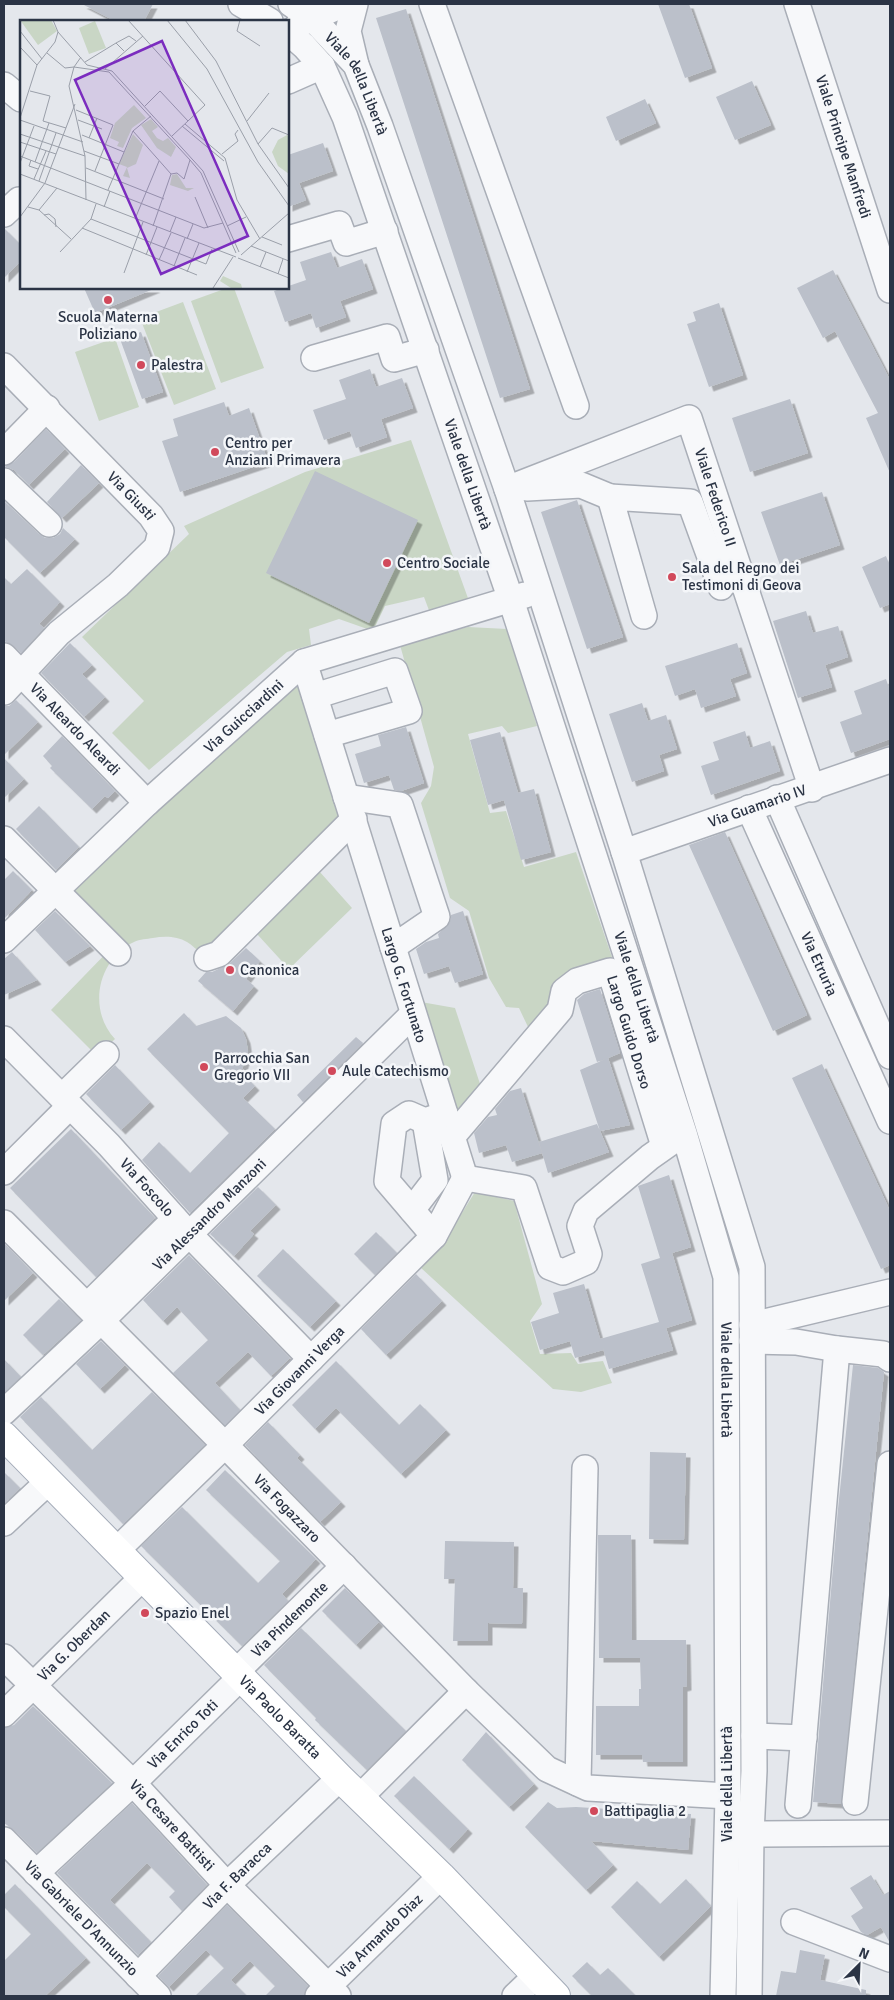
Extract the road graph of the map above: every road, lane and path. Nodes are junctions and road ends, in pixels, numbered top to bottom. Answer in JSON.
{"nodes":[{"id":1,"x":241,"y":4,"type":"edge"},
{"id":2,"x":292,"y":4,"type":"edge"},
{"id":3,"x":344,"y":4,"type":"edge"},
{"id":4,"x":355,"y":4,"type":"edge"},
{"id":5,"x":432,"y":4,"type":"edge"},
{"id":6,"x":797,"y":4,"type":"edge"},
{"id":7,"x":313,"y":19,"type":"junction"},
{"id":8,"x":268,"y":20,"type":"edge"},
{"id":9,"x":289,"y":31,"type":"edge"},
{"id":10,"x":289,"y":32,"type":"edge"},
{"id":11,"x":356,"y":65,"type":"junction"},
{"id":12,"x":322,"y":66,"type":"junction"},
{"id":13,"x":289,"y":81,"type":"edge"},
{"id":14,"x":4,"y":85,"type":"edge"},
{"id":15,"x":20,"y":98,"type":"edge"},
{"id":16,"x":384,"y":231,"type":"junction"},
{"id":17,"x":289,"y":239,"type":"edge"},
{"id":18,"x":890,"y":290,"type":"edge"},
{"id":19,"x":426,"y":350,"type":"junction"},
{"id":20,"x":314,"y":358,"type":"dead end"},
{"id":21,"x":4,"y":366,"type":"edge"},
{"id":22,"x":576,"y":406,"type":"dead end"},
{"id":23,"x":47,"y":408,"type":"junction"},
{"id":24,"x":4,"y":452,"type":"edge"},
{"id":25,"x":4,"y":481,"type":"edge"},
{"id":26,"x":507,"y":489,"type":"junction"},
{"id":27,"x":610,"y":498,"type":"junction"},
{"id":28,"x":49,"y":524,"type":"dead end"},
{"id":29,"x":721,"y":587,"type":"dead end"},
{"id":30,"x":539,"y":590,"type":"junction"},
{"id":31,"x":510,"y":600,"type":"junction"},
{"id":32,"x":644,"y":616,"type":"dead end"},
{"id":33,"x":4,"y":656,"type":"edge"},
{"id":34,"x":304,"y":662,"type":"junction"},
{"id":35,"x":22,"y":674,"type":"junction"},
{"id":36,"x":4,"y":692,"type":"edge"},
{"id":37,"x":314,"y":696,"type":"junction"},
{"id":38,"x":327,"y":734,"type":"junction"},
{"id":39,"x":890,"y":760,"type":"edge"},
{"id":40,"x":812,"y":789,"type":"junction"},
{"id":41,"x":777,"y":798,"type":"junction"},
{"id":42,"x":147,"y":803,"type":"junction"},
{"id":43,"x":350,"y":808,"type":"junction"},
{"id":44,"x":749,"y":808,"type":"junction"},
{"id":45,"x":4,"y":839,"type":"edge"},
{"id":46,"x":624,"y":852,"type":"junction"},
{"id":47,"x":56,"y":891,"type":"junction"},
{"id":48,"x":4,"y":940,"type":"edge"},
{"id":49,"x":394,"y":947,"type":"junction"},
{"id":50,"x":118,"y":953,"type":"dead end"},
{"id":51,"x":206,"y":958,"type":"dead end"},
{"id":52,"x":412,"y":1015,"type":"junction"},
{"id":53,"x":4,"y":1039,"type":"edge"},
{"id":54,"x":106,"y":1054,"type":"dead end"},
{"id":55,"x":890,"y":1056,"type":"edge"},
{"id":56,"x":66,"y":1102,"type":"junction"},
{"id":57,"x":890,"y":1120,"type":"edge"},
{"id":58,"x":441,"y":1124,"type":"junction"},
{"id":59,"x":684,"y":1133,"type":"junction"},
{"id":60,"x":664,"y":1146,"type":"junction"},
{"id":61,"x":4,"y":1172,"type":"edge"},
{"id":62,"x":465,"y":1178,"type":"junction"},
{"id":63,"x":412,"y":1210,"type":"junction"},
{"id":64,"x":4,"y":1223,"type":"edge"},
{"id":65,"x":182,"y":1226,"type":"junction"},
{"id":66,"x":434,"y":1236,"type":"junction"},
{"id":67,"x":890,"y":1292,"type":"edge"},
{"id":68,"x":94,"y":1313,"type":"junction"},
{"id":69,"x":752,"y":1333,"type":"junction"},
{"id":70,"x":837,"y":1349,"type":"junction"},
{"id":71,"x":311,"y":1358,"type":"junction"},
{"id":72,"x":890,"y":1359,"type":"edge"},
{"id":73,"x":4,"y":1412,"type":"edge"},
{"id":74,"x":4,"y":1436,"type":"edge"},
{"id":75,"x":225,"y":1445,"type":"junction"},
{"id":76,"x":890,"y":1464,"type":"edge"},
{"id":77,"x":585,"y":1468,"type":"dead end"},
{"id":78,"x":48,"y":1482,"type":"junction"},
{"id":79,"x":4,"y":1523,"type":"edge"},
{"id":80,"x":117,"y":1550,"type":"junction"},
{"id":81,"x":344,"y":1566,"type":"junction"},
{"id":82,"x":143,"y":1576,"type":"junction"},
{"id":83,"x":4,"y":1657,"type":"edge"},
{"id":84,"x":238,"y":1674,"type":"junction"},
{"id":85,"x":33,"y":1686,"type":"junction"},
{"id":86,"x":466,"y":1691,"type":"junction"},
{"id":87,"x":4,"y":1714,"type":"edge"},
{"id":88,"x":754,"y":1736,"type":"junction"},
{"id":89,"x":804,"y":1738,"type":"junction"},
{"id":90,"x":340,"y":1778,"type":"junction"},
{"id":91,"x":133,"y":1783,"type":"junction"},
{"id":92,"x":578,"y":1783,"type":"junction"},
{"id":93,"x":728,"y":1796,"type":"junction"},
{"id":94,"x":360,"y":1797,"type":"junction"},
{"id":95,"x":855,"y":1802,"type":"dead end"},
{"id":96,"x":798,"y":1805,"type":"dead end"},
{"id":97,"x":890,"y":1833,"type":"edge"},
{"id":98,"x":752,"y":1834,"type":"junction"},
{"id":99,"x":4,"y":1840,"type":"edge"},
{"id":100,"x":36,"y":1872,"type":"junction"},
{"id":101,"x":441,"y":1876,"type":"junction"},
{"id":102,"x":228,"y":1885,"type":"junction"},
{"id":103,"x":794,"y":1922,"type":"dead end"},
{"id":104,"x":890,"y":1959,"type":"edge"},
{"id":105,"x":138,"y":1976,"type":"junction"},
{"id":106,"x":536,"y":1976,"type":"junction"},
{"id":107,"x":328,"y":1993,"type":"edge"},
{"id":108,"x":158,"y":1996,"type":"edge"},
{"id":109,"x":514,"y":1996,"type":"edge"},
{"id":110,"x":556,"y":1996,"type":"edge"},
{"id":111,"x":723,"y":1996,"type":"edge"},
{"id":112,"x":749,"y":1996,"type":"edge"}],
"edges":[{"from":1,"to":8,"type":"street"},
{"from":2,"to":7,"type":"street","name":"Viale della Libertà"},
{"from":3,"to":7,"type":"street"},
{"from":4,"to":11,"type":"street"},
{"from":5,"to":22,"type":"street"},
{"from":6,"to":18,"type":"street","name":"Viale Principe Manfredi"},
{"from":7,"to":9,"type":"street"},
{"from":7,"to":11,"type":"street","name":"Viale della Libertà"},
{"from":10,"to":12,"type":"street","name":"Viale della Libertà"},
{"from":11,"to":26,"type":"street","name":"Viale della Libertà"},
{"from":12,"to":13,"type":"street"},
{"from":12,"to":16,"type":"street","name":"Viale della Libertà"},
{"from":14,"to":15,"type":"street"},
{"from":16,"to":17,"type":"street"},
{"from":16,"to":19,"type":"street","name":"Viale della Libertà"},
{"from":19,"to":20,"type":"street"},
{"from":19,"to":31,"type":"street","name":"Viale della Libertà"},
{"from":21,"to":23,"type":"street","name":"Via Giusti"},
{"from":23,"to":24,"type":"street"},
{"from":23,"to":35,"type":"street","name":"Via Giusti"},
{"from":25,"to":28,"type":"street"},
{"from":26,"to":27,"type":"street"},
{"from":26,"to":30,"type":"street","name":"Viale della Libertà"},
{"from":26,"to":40,"type":"street","name":"Viale Federico II"},
{"from":27,"to":29,"type":"street"},
{"from":27,"to":32,"type":"street"},
{"from":30,"to":31,"type":"street","name":"Via Guicciardini"},
{"from":30,"to":46,"type":"street","name":"Viale della Libertà"},
{"from":31,"to":34,"type":"street","name":"Via Guicciardini"},
{"from":31,"to":59,"type":"street","name":"Viale della Libertà"},
{"from":33,"to":35,"type":"street","name":"Via Aleardo Aleardi"},
{"from":34,"to":37,"type":"street","name":"Largo G. Fortunato"},
{"from":34,"to":42,"type":"street","name":"Via Guicciardini"},
{"from":35,"to":36,"type":"street","name":"Via Giusti"},
{"from":35,"to":42,"type":"street","name":"Via Aleardo Aleardi"},
{"from":37,"to":38,"type":"street","name":"Largo G. Fortunato"},
{"from":37,"to":38,"type":"street"},
{"from":38,"to":43,"type":"street","name":"Largo G. Fortunato"},
{"from":39,"to":40,"type":"street","name":"Via Guamario IV"},
{"from":40,"to":41,"type":"street","name":"Via Guamario IV"},
{"from":41,"to":44,"type":"street","name":"Via Guamario IV"},
{"from":41,"to":55,"type":"street","name":"Via Etruria"},
{"from":42,"to":47,"type":"street","name":"Via Guicciardini"},
{"from":43,"to":49,"type":"street","name":"Largo G. Fortunato"},
{"from":43,"to":49,"type":"street"},
{"from":43,"to":51,"type":"street"},
{"from":44,"to":46,"type":"street","name":"Via Guamario IV"},
{"from":44,"to":57,"type":"street","name":"Via Etruria"},
{"from":45,"to":47,"type":"street"},
{"from":46,"to":69,"type":"street","name":"Viale della Libertà"},
{"from":47,"to":48,"type":"street","name":"Via Guicciardini"},
{"from":47,"to":50,"type":"street"},
{"from":49,"to":52,"type":"street","name":"Largo G. Fortunato"},
{"from":52,"to":58,"type":"street","name":"Largo G. Fortunato"},
{"from":52,"to":65,"type":"street","name":"Via Alessandro Manzoni"},
{"from":53,"to":56,"type":"street","name":"Via Foscolo"},
{"from":54,"to":56,"type":"street"},
{"from":56,"to":61,"type":"street"},
{"from":56,"to":65,"type":"street","name":"Via Foscolo"},
{"from":58,"to":60,"type":"street","name":"Largo Guido Dorso"},
{"from":58,"to":62,"type":"street","name":"Largo G. Fortunato"},
{"from":58,"to":63,"type":"street"},
{"from":58,"to":63,"type":"street"},
{"from":59,"to":60,"type":"street"},
{"from":59,"to":93,"type":"street","name":"Viale della Libertà"},
{"from":60,"to":62,"type":"street"},
{"from":62,"to":66,"type":"street","name":"Via Giovanni Verga"},
{"from":63,"to":66,"type":"street"},
{"from":64,"to":68,"type":"street","name":"Via Fogazzaro"},
{"from":65,"to":68,"type":"street","name":"Via Alessandro Manzoni"},
{"from":65,"to":71,"type":"street","name":"Via Foscolo"},
{"from":66,"to":71,"type":"street","name":"Via Giovanni Verga"},
{"from":67,"to":69,"type":"street"},
{"from":68,"to":73,"type":"street","name":"Via Alessandro Manzoni"},
{"from":68,"to":75,"type":"street","name":"Via Fogazzaro"},
{"from":69,"to":70,"type":"street"},
{"from":69,"to":88,"type":"street","name":"Viale della Libertà"},
{"from":70,"to":72,"type":"street"},
{"from":70,"to":89,"type":"street"},
{"from":71,"to":75,"type":"street","name":"Via Giovanni Verga"},
{"from":74,"to":78,"type":"main road","name":"Via Paolo Baratta"},
{"from":75,"to":80,"type":"street","name":"Via Giovanni Verga"},
{"from":75,"to":81,"type":"street","name":"Via Fogazzaro"},
{"from":76,"to":95,"type":"street"},
{"from":77,"to":92,"type":"street"},
{"from":78,"to":79,"type":"street"},
{"from":78,"to":80,"type":"main road","name":"Via Paolo Baratta"},
{"from":80,"to":82,"type":"main road","name":"Via Paolo Baratta"},
{"from":81,"to":84,"type":"street","name":"Via Pindemonte"},
{"from":81,"to":86,"type":"street","name":"Via Fogazzaro"},
{"from":82,"to":84,"type":"main road","name":"Via Paolo Baratta"},
{"from":82,"to":85,"type":"street","name":"Via G. Oberdan"},
{"from":83,"to":85,"type":"street","name":"Via Cesare Battisti"},
{"from":84,"to":90,"type":"main road","name":"Via Paolo Baratta"},
{"from":84,"to":91,"type":"street","name":"Via Enrico Toti"},
{"from":85,"to":87,"type":"street","name":"Via G. Oberdan"},
{"from":85,"to":91,"type":"street","name":"Via Cesare Battisti"},
{"from":86,"to":92,"type":"street","name":"Via Fogazzaro"},
{"from":86,"to":94,"type":"street"},
{"from":88,"to":89,"type":"street"},
{"from":88,"to":98,"type":"street","name":"Viale della Libertà"},
{"from":89,"to":96,"type":"street"},
{"from":90,"to":94,"type":"main road","name":"Via Paolo Baratta"},
{"from":90,"to":102,"type":"street","name":"Via F. Baracca"},
{"from":91,"to":100,"type":"street","name":"Via Enrico Toti"},
{"from":91,"to":102,"type":"street","name":"Via Cesare Battisti"},
{"from":92,"to":93,"type":"street","name":"Via Fogazzaro"},
{"from":93,"to":111,"type":"street","name":"Viale della Libertà"},
{"from":94,"to":101,"type":"main road","name":"Via Paolo Baratta"},
{"from":97,"to":98,"type":"street","name":"Viale della Libertà"},
{"from":98,"to":112,"type":"street","name":"Viale della Libertà"},
{"from":99,"to":100,"type":"street","name":"Via Gabriele D'Annunzio"},
{"from":100,"to":105,"type":"street","name":"Via Gabriele D'Annunzio"},
{"from":101,"to":106,"type":"main road","name":"Via Paolo Baratta"},
{"from":101,"to":107,"type":"street","name":"Via Armando Diaz"},
{"from":102,"to":105,"type":"street","name":"Via F. Baracca"},
{"from":102,"to":107,"type":"street","name":"Via Cesare Battisti"},
{"from":103,"to":104,"type":"street"},
{"from":105,"to":108,"type":"street","name":"Via Gabriele D'Annunzio"},
{"from":106,"to":109,"type":"street"},
{"from":106,"to":110,"type":"main road","name":"Via Paolo Baratta"}]}
